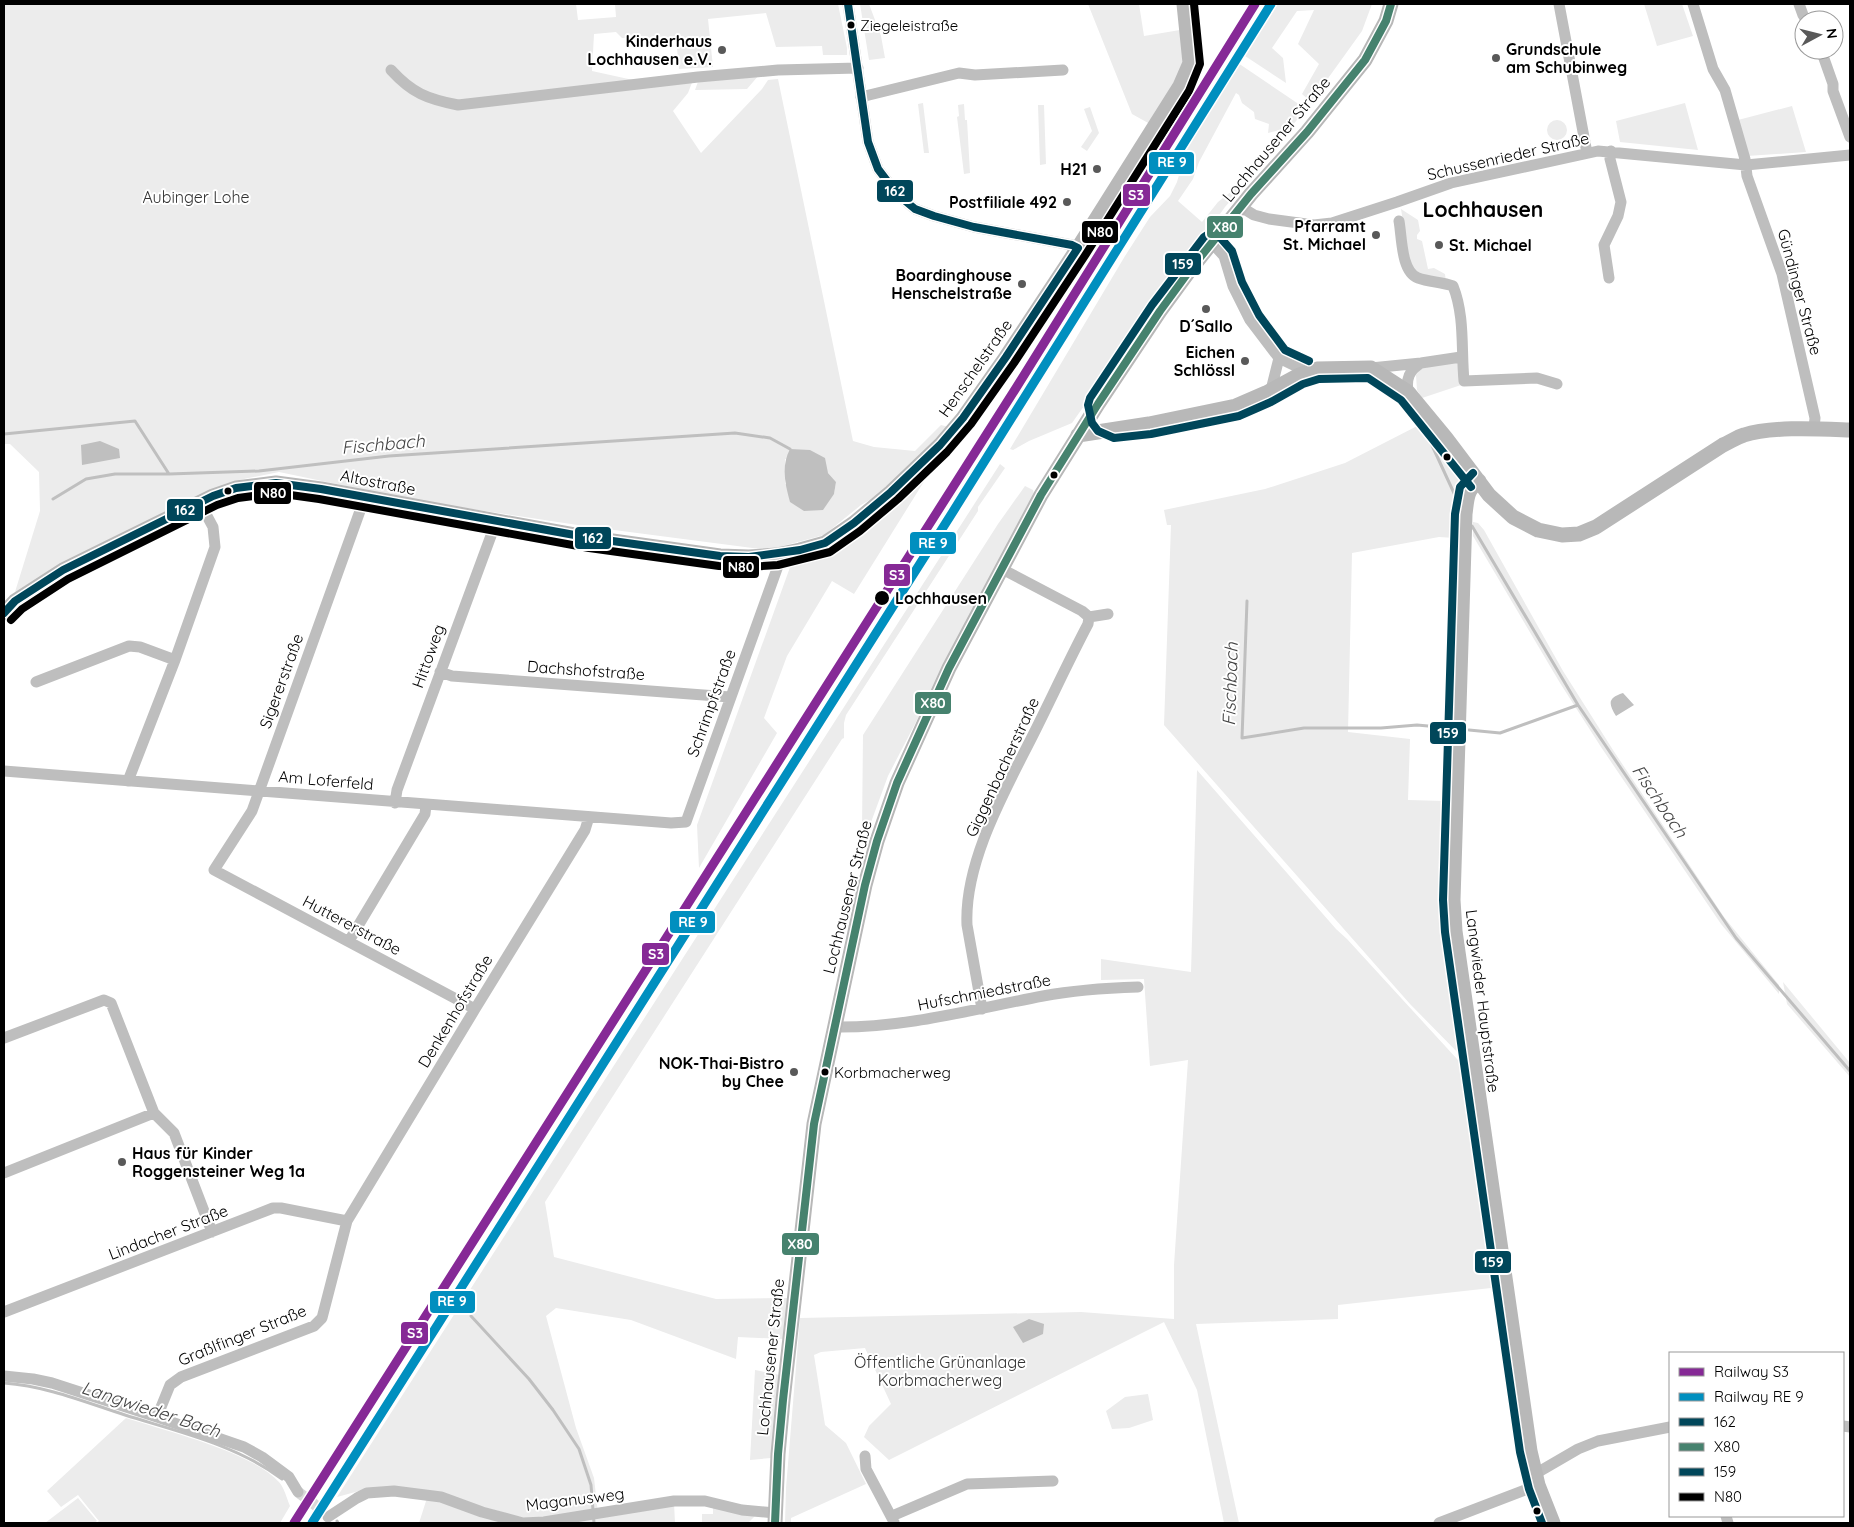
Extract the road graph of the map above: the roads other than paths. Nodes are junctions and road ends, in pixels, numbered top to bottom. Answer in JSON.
{"nodes":[{"id":1,"x":848,"y":4,"type":"edge"},
{"id":2,"x":1184,"y":4,"type":"edge"},
{"id":3,"x":1391,"y":4,"type":"edge"},
{"id":4,"x":1559,"y":4,"type":"edge"},
{"id":5,"x":1693,"y":4,"type":"edge"},
{"id":6,"x":1824,"y":60,"type":"edge"},
{"id":7,"x":858,"y":68,"type":"junction"},
{"id":8,"x":391,"y":70,"type":"dead end"},
{"id":9,"x":1063,"y":70,"type":"dead end"},
{"id":10,"x":862,"y":97,"type":"junction"},
{"id":11,"x":1850,"y":137,"type":"edge"},
{"id":12,"x":1611,"y":151,"type":"junction"},
{"id":13,"x":1587,"y":153,"type":"junction"},
{"id":14,"x":1850,"y":155,"type":"edge"},
{"id":15,"x":1746,"y":165,"type":"junction"},
{"id":16,"x":1240,"y":207,"type":"junction"},
{"id":17,"x":1399,"y":221,"type":"dead end"},
{"id":18,"x":1212,"y":242,"type":"junction"},
{"id":19,"x":1078,"y":248,"type":"junction"},
{"id":20,"x":1609,"y":278,"type":"dead end"},
{"id":21,"x":1461,"y":357,"type":"junction"},
{"id":22,"x":1279,"y":358,"type":"junction"},
{"id":23,"x":1421,"y":363,"type":"junction"},
{"id":24,"x":1371,"y":368,"type":"junction"},
{"id":25,"x":1308,"y":372,"type":"junction"},
{"id":26,"x":1558,"y":384,"type":"dead end"},
{"id":27,"x":1271,"y":390,"type":"junction"},
{"id":28,"x":1408,"y":392,"type":"junction"},
{"id":29,"x":1098,"y":404,"type":"junction"},
{"id":30,"x":1113,"y":428,"type":"junction"},
{"id":31,"x":1814,"y":428,"type":"junction"},
{"id":32,"x":1850,"y":430,"type":"edge"},
{"id":33,"x":1078,"y":435,"type":"junction"},
{"id":34,"x":1479,"y":481,"type":"junction"},
{"id":35,"x":365,"y":497,"type":"junction"},
{"id":36,"x":200,"y":503,"type":"junction"},
{"id":37,"x":494,"y":522,"type":"junction"},
{"id":38,"x":777,"y":555,"type":"junction"},
{"id":39,"x":1002,"y":569,"type":"junction"},
{"id":40,"x":4,"y":613,"type":"edge"},
{"id":41,"x":1108,"y":614,"type":"dead end"},
{"id":42,"x":1089,"y":617,"type":"junction"},
{"id":43,"x":175,"y":660,"type":"junction"},
{"id":44,"x":440,"y":672,"type":"junction"},
{"id":45,"x":36,"y":682,"type":"dead end"},
{"id":46,"x":730,"y":697,"type":"junction"},
{"id":47,"x":4,"y":771,"type":"edge"},
{"id":48,"x":128,"y":781,"type":"junction"},
{"id":49,"x":259,"y":791,"type":"junction"},
{"id":50,"x":395,"y":803,"type":"junction"},
{"id":51,"x":426,"y":805,"type":"junction"},
{"id":52,"x":588,"y":817,"type":"junction"},
{"id":53,"x":645,"y":821,"type":"joint"},
{"id":54,"x":214,"y":870,"type":"joint"},
{"id":55,"x":349,"y":941,"type":"junction"},
{"id":56,"x":1138,"y":987,"type":"dead end"},
{"id":57,"x":474,"y":1008,"type":"junction"},
{"id":58,"x":982,"y":1008,"type":"junction"},
{"id":59,"x":835,"y":1027,"type":"junction"},
{"id":60,"x":4,"y":1038,"type":"edge"},
{"id":61,"x":154,"y":1113,"type":"junction"},
{"id":62,"x":4,"y":1172,"type":"edge"},
{"id":63,"x":347,"y":1221,"type":"junction"},
{"id":64,"x":212,"y":1232,"type":"junction"},
{"id":65,"x":4,"y":1312,"type":"edge"},
{"id":66,"x":4,"y":1376,"type":"edge"},
{"id":67,"x":157,"y":1417,"type":"junction"},
{"id":68,"x":1669,"y":1427,"type":"edge"},
{"id":69,"x":864,"y":1456,"type":"dead end"},
{"id":70,"x":1537,"y":1479,"type":"junction"},
{"id":71,"x":1053,"y":1481,"type":"dead end"},
{"id":72,"x":298,"y":1492,"type":"tunnel mouth"},
{"id":73,"x":327,"y":1517,"type":"edge"},
{"id":74,"x":775,"y":1518,"type":"edge"},
{"id":75,"x":893,"y":1520,"type":"edge"},
{"id":76,"x":1439,"y":1523,"type":"edge"},
{"id":77,"x":1553,"y":1523,"type":"edge"}],
"edges":[{"from":1,"to":7,"type":"street"},
{"from":2,"to":19,"type":"main road","name":"Henschelstraße"},
{"from":3,"to":16,"type":"main road","name":"Lochhausener Straße"},
{"from":4,"to":13,"type":"street"},
{"from":5,"to":15,"type":"street","name":"Gündinger Straße"},
{"from":6,"to":11,"type":"street"},
{"from":7,"to":8,"type":"street"},
{"from":7,"to":10,"type":"street"},
{"from":9,"to":10,"type":"street"},
{"from":10,"to":19,"type":"street"},
{"from":12,"to":13,"type":"street","name":"Schussenrieder Straße"},
{"from":12,"to":15,"type":"street","name":"Schussenrieder Straße"},
{"from":12,"to":20,"type":"street"},
{"from":13,"to":16,"type":"street","name":"Schussenrieder Straße"},
{"from":14,"to":15,"type":"street","name":"Schussenrieder Straße"},
{"from":15,"to":31,"type":"street","name":"Gündinger Straße"},
{"from":16,"to":18,"type":"main road","name":"Lochhausener Straße"},
{"from":17,"to":21,"type":"street"},
{"from":18,"to":22,"type":"street"},
{"from":18,"to":29,"type":"main road","name":"Lochhausener Straße"},
{"from":19,"to":38,"type":"main road","name":"Henschelstraße"},
{"from":21,"to":23,"type":"street"},
{"from":21,"to":26,"type":"street"},
{"from":22,"to":25,"type":"street"},
{"from":22,"to":27,"type":"street"},
{"from":23,"to":24,"type":"street"},
{"from":23,"to":28,"type":"street"},
{"from":24,"to":25,"type":"main road"},
{"from":24,"to":28,"type":"main road"},
{"from":25,"to":27,"type":"main road"},
{"from":27,"to":30,"type":"main road"},
{"from":28,"to":34,"type":"main road"},
{"from":29,"to":30,"type":"main road"},
{"from":29,"to":33,"type":"main road","name":"Lochhausener Straße"},
{"from":30,"to":33,"type":"main road"},
{"from":31,"to":32,"type":"main road"},
{"from":31,"to":34,"type":"main road"},
{"from":33,"to":39,"type":"main road","name":"Lochhausener Straße"},
{"from":34,"to":70,"type":"main road","name":"Langwieder Hauptstraße"},
{"from":35,"to":36,"type":"main road","name":"Altostraße"},
{"from":35,"to":37,"type":"main road","name":"Altostraße"},
{"from":35,"to":49,"type":"street","name":"Sigererstraße"},
{"from":36,"to":40,"type":"main road","name":"Altostraße"},
{"from":36,"to":43,"type":"street"},
{"from":37,"to":38,"type":"main road","name":"Altostraße"},
{"from":37,"to":44,"type":"street","name":"Hittoweg"},
{"from":38,"to":46,"type":"street","name":"Schrimpfstraße"},
{"from":39,"to":42,"type":"street"},
{"from":39,"to":59,"type":"main road","name":"Lochhausener Straße"},
{"from":41,"to":42,"type":"street"},
{"from":42,"to":58,"type":"street","name":"Giggenbacherstraße"},
{"from":43,"to":45,"type":"street"},
{"from":43,"to":48,"type":"street"},
{"from":44,"to":46,"type":"street","name":"Dachshofstraße"},
{"from":44,"to":50,"type":"street","name":"Hittoweg"},
{"from":46,"to":53,"type":"street","name":"Schrimpfstraße"},
{"from":47,"to":48,"type":"street","name":"Am Loferfeld"},
{"from":48,"to":49,"type":"street","name":"Am Loferfeld"},
{"from":49,"to":50,"type":"street","name":"Am Loferfeld"},
{"from":49,"to":54,"type":"street","name":"Sigererstraße"},
{"from":50,"to":51,"type":"street","name":"Am Loferfeld"},
{"from":51,"to":52,"type":"street","name":"Am Loferfeld"},
{"from":51,"to":55,"type":"street"},
{"from":52,"to":53,"type":"street","name":"Am Loferfeld"},
{"from":52,"to":57,"type":"street","name":"Denkenhofstraße"},
{"from":54,"to":55,"type":"street","name":"Huttererstraße"},
{"from":55,"to":57,"type":"street","name":"Huttererstraße"},
{"from":56,"to":58,"type":"street","name":"Hufschmiedstraße"},
{"from":57,"to":63,"type":"street","name":"Denkenhofstraße"},
{"from":58,"to":59,"type":"street","name":"Hufschmiedstraße"},
{"from":59,"to":74,"type":"main road","name":"Lochhausener Straße"},
{"from":60,"to":61,"type":"street"},
{"from":61,"to":62,"type":"street"},
{"from":61,"to":64,"type":"street"},
{"from":63,"to":64,"type":"street","name":"Lindacher Straße"},
{"from":63,"to":67,"type":"street","name":"Graßlfinger Straße"},
{"from":64,"to":65,"type":"street","name":"Lindacher Straße"},
{"from":66,"to":67,"type":"street"},
{"from":67,"to":72,"type":"street"},
{"from":68,"to":70,"type":"street"},
{"from":69,"to":75,"type":"street"},
{"from":70,"to":76,"type":"street"},
{"from":70,"to":77,"type":"main road","name":"Langwieder Hauptstraße"},
{"from":71,"to":75,"type":"street"},
{"from":73,"to":74,"type":"street","name":"Maganusweg"}]}
